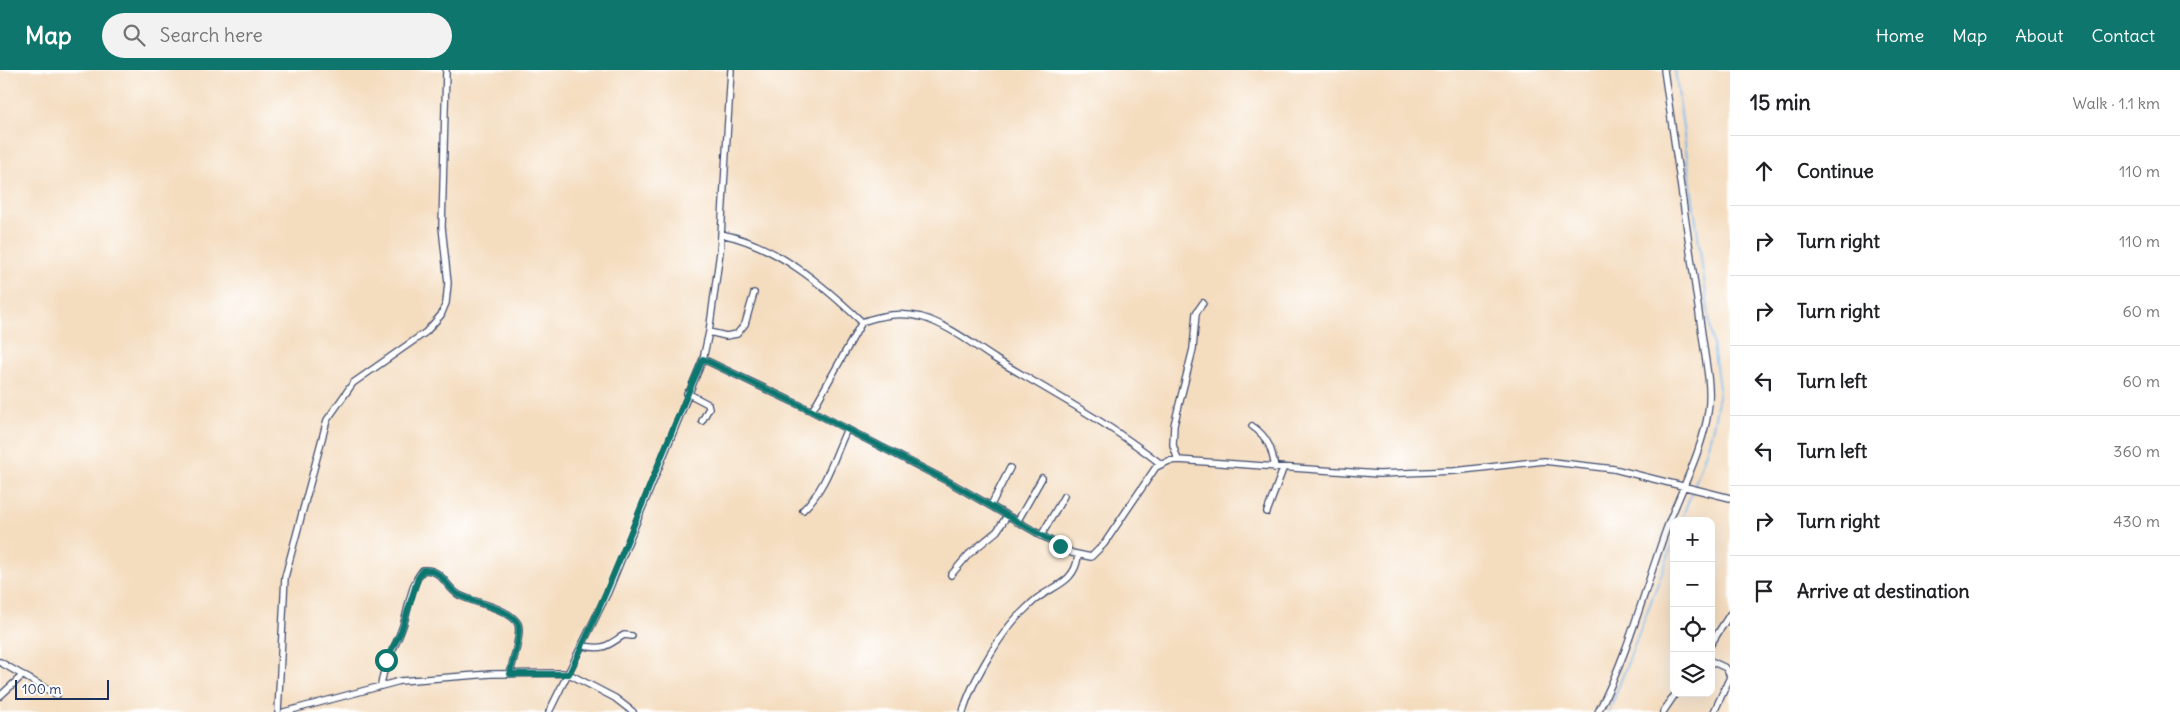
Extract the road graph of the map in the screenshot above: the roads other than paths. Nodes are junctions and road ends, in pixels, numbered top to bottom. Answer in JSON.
{"nodes":[{"id":1,"x":446,"y":70,"type":"edge"},
{"id":2,"x":731,"y":70,"type":"edge"},
{"id":3,"x":1664,"y":70,"type":"edge"},
{"id":4,"x":721,"y":234,"type":"junction"},
{"id":5,"x":754,"y":293,"type":"dead end"},
{"id":6,"x":1203,"y":303,"type":"dead end"},
{"id":7,"x":862,"y":322,"type":"junction"},
{"id":8,"x":709,"y":332,"type":"junction"},
{"id":9,"x":703,"y":359,"type":"junction"},
{"id":10,"x":687,"y":393,"type":"junction"},
{"id":11,"x":812,"y":411,"type":"junction"},
{"id":12,"x":702,"y":421,"type":"dead end"},
{"id":13,"x":1252,"y":426,"type":"dead end"},
{"id":14,"x":847,"y":429,"type":"junction"},
{"id":15,"x":1178,"y":460,"type":"junction"},
{"id":16,"x":1161,"y":464,"type":"junction"},
{"id":17,"x":1010,"y":468,"type":"dead end"},
{"id":18,"x":1275,"y":468,"type":"junction"},
{"id":19,"x":1283,"y":469,"type":"junction"},
{"id":20,"x":1042,"y":478,"type":"dead end"},
{"id":21,"x":1684,"y":486,"type":"junction"},
{"id":22,"x":1064,"y":496,"type":"dead end"},
{"id":23,"x":1730,"y":498,"type":"edge"},
{"id":24,"x":991,"y":505,"type":"junction"},
{"id":25,"x":803,"y":510,"type":"dead end"},
{"id":26,"x":1267,"y":512,"type":"dead end"},
{"id":27,"x":1008,"y":516,"type":"junction"},
{"id":28,"x":1017,"y":522,"type":"junction"},
{"id":29,"x":1041,"y":536,"type":"junction"},
{"id":30,"x":1078,"y":556,"type":"junction"},
{"id":31,"x":951,"y":575,"type":"dead end"},
{"id":32,"x":1730,"y":614,"type":"edge"},
{"id":33,"x":632,"y":636,"type":"dead end"},
{"id":34,"x":1715,"y":638,"type":"edge"},
{"id":35,"x":583,"y":646,"type":"junction"},
{"id":36,"x":0,"y":662,"type":"edge"},
{"id":37,"x":1715,"y":663,"type":"edge"},
{"id":38,"x":510,"y":674,"type":"junction"},
{"id":39,"x":569,"y":674,"type":"junction"},
{"id":40,"x":23,"y":675,"type":"junction"},
{"id":41,"x":1730,"y":677,"type":"edge"},
{"id":42,"x":381,"y":685,"type":"junction"},
{"id":43,"x":57,"y":695,"type":"dead end"},
{"id":44,"x":0,"y":696,"type":"edge"},
{"id":45,"x":1673,"y":697,"type":"edge"},
{"id":46,"x":278,"y":712,"type":"edge"},
{"id":47,"x":284,"y":712,"type":"edge"},
{"id":48,"x":549,"y":712,"type":"edge"},
{"id":49,"x":633,"y":712,"type":"edge"},
{"id":50,"x":963,"y":712,"type":"edge"},
{"id":51,"x":1598,"y":712,"type":"edge"},
{"id":52,"x":1663,"y":712,"type":"edge"},
{"id":53,"x":1714,"y":712,"type":"edge"}],
"edges":[{"from":1,"to":46,"type":"street"},
{"from":2,"to":4,"type":"street"},
{"from":3,"to":21,"type":"street"},
{"from":4,"to":7,"type":"street"},
{"from":4,"to":8,"type":"street"},
{"from":5,"to":8,"type":"street"},
{"from":6,"to":15,"type":"street"},
{"from":7,"to":11,"type":"street"},
{"from":7,"to":16,"type":"street"},
{"from":8,"to":9,"type":"street"},
{"from":9,"to":10,"type":"street"},
{"from":9,"to":11,"type":"street"},
{"from":10,"to":12,"type":"street"},
{"from":10,"to":35,"type":"street"},
{"from":11,"to":14,"type":"street"},
{"from":13,"to":18,"type":"street"},
{"from":14,"to":24,"type":"street"},
{"from":14,"to":25,"type":"street"},
{"from":15,"to":16,"type":"street"},
{"from":15,"to":18,"type":"street"},
{"from":16,"to":30,"type":"street"},
{"from":17,"to":24,"type":"street"},
{"from":18,"to":19,"type":"street"},
{"from":19,"to":21,"type":"street"},
{"from":19,"to":26,"type":"street"},
{"from":20,"to":28,"type":"street"},
{"from":21,"to":23,"type":"street"},
{"from":21,"to":51,"type":"street"},
{"from":22,"to":29,"type":"street"},
{"from":24,"to":27,"type":"street"},
{"from":27,"to":28,"type":"street"},
{"from":27,"to":31,"type":"street"},
{"from":28,"to":29,"type":"street"},
{"from":29,"to":30,"type":"street"},
{"from":30,"to":50,"type":"street"},
{"from":32,"to":34,"type":"street"},
{"from":33,"to":35,"type":"street"},
{"from":35,"to":39,"type":"street"},
{"from":36,"to":40,"type":"street"},
{"from":37,"to":41,"type":"street"},
{"from":38,"to":39,"type":"street"},
{"from":38,"to":42,"type":"street"},
{"from":38,"to":42,"type":"street"},
{"from":39,"to":48,"type":"street"},
{"from":39,"to":49,"type":"street"},
{"from":40,"to":43,"type":"street"},
{"from":40,"to":44,"type":"street"},
{"from":41,"to":53,"type":"street"},
{"from":42,"to":47,"type":"street"},
{"from":45,"to":52,"type":"street"}]}
